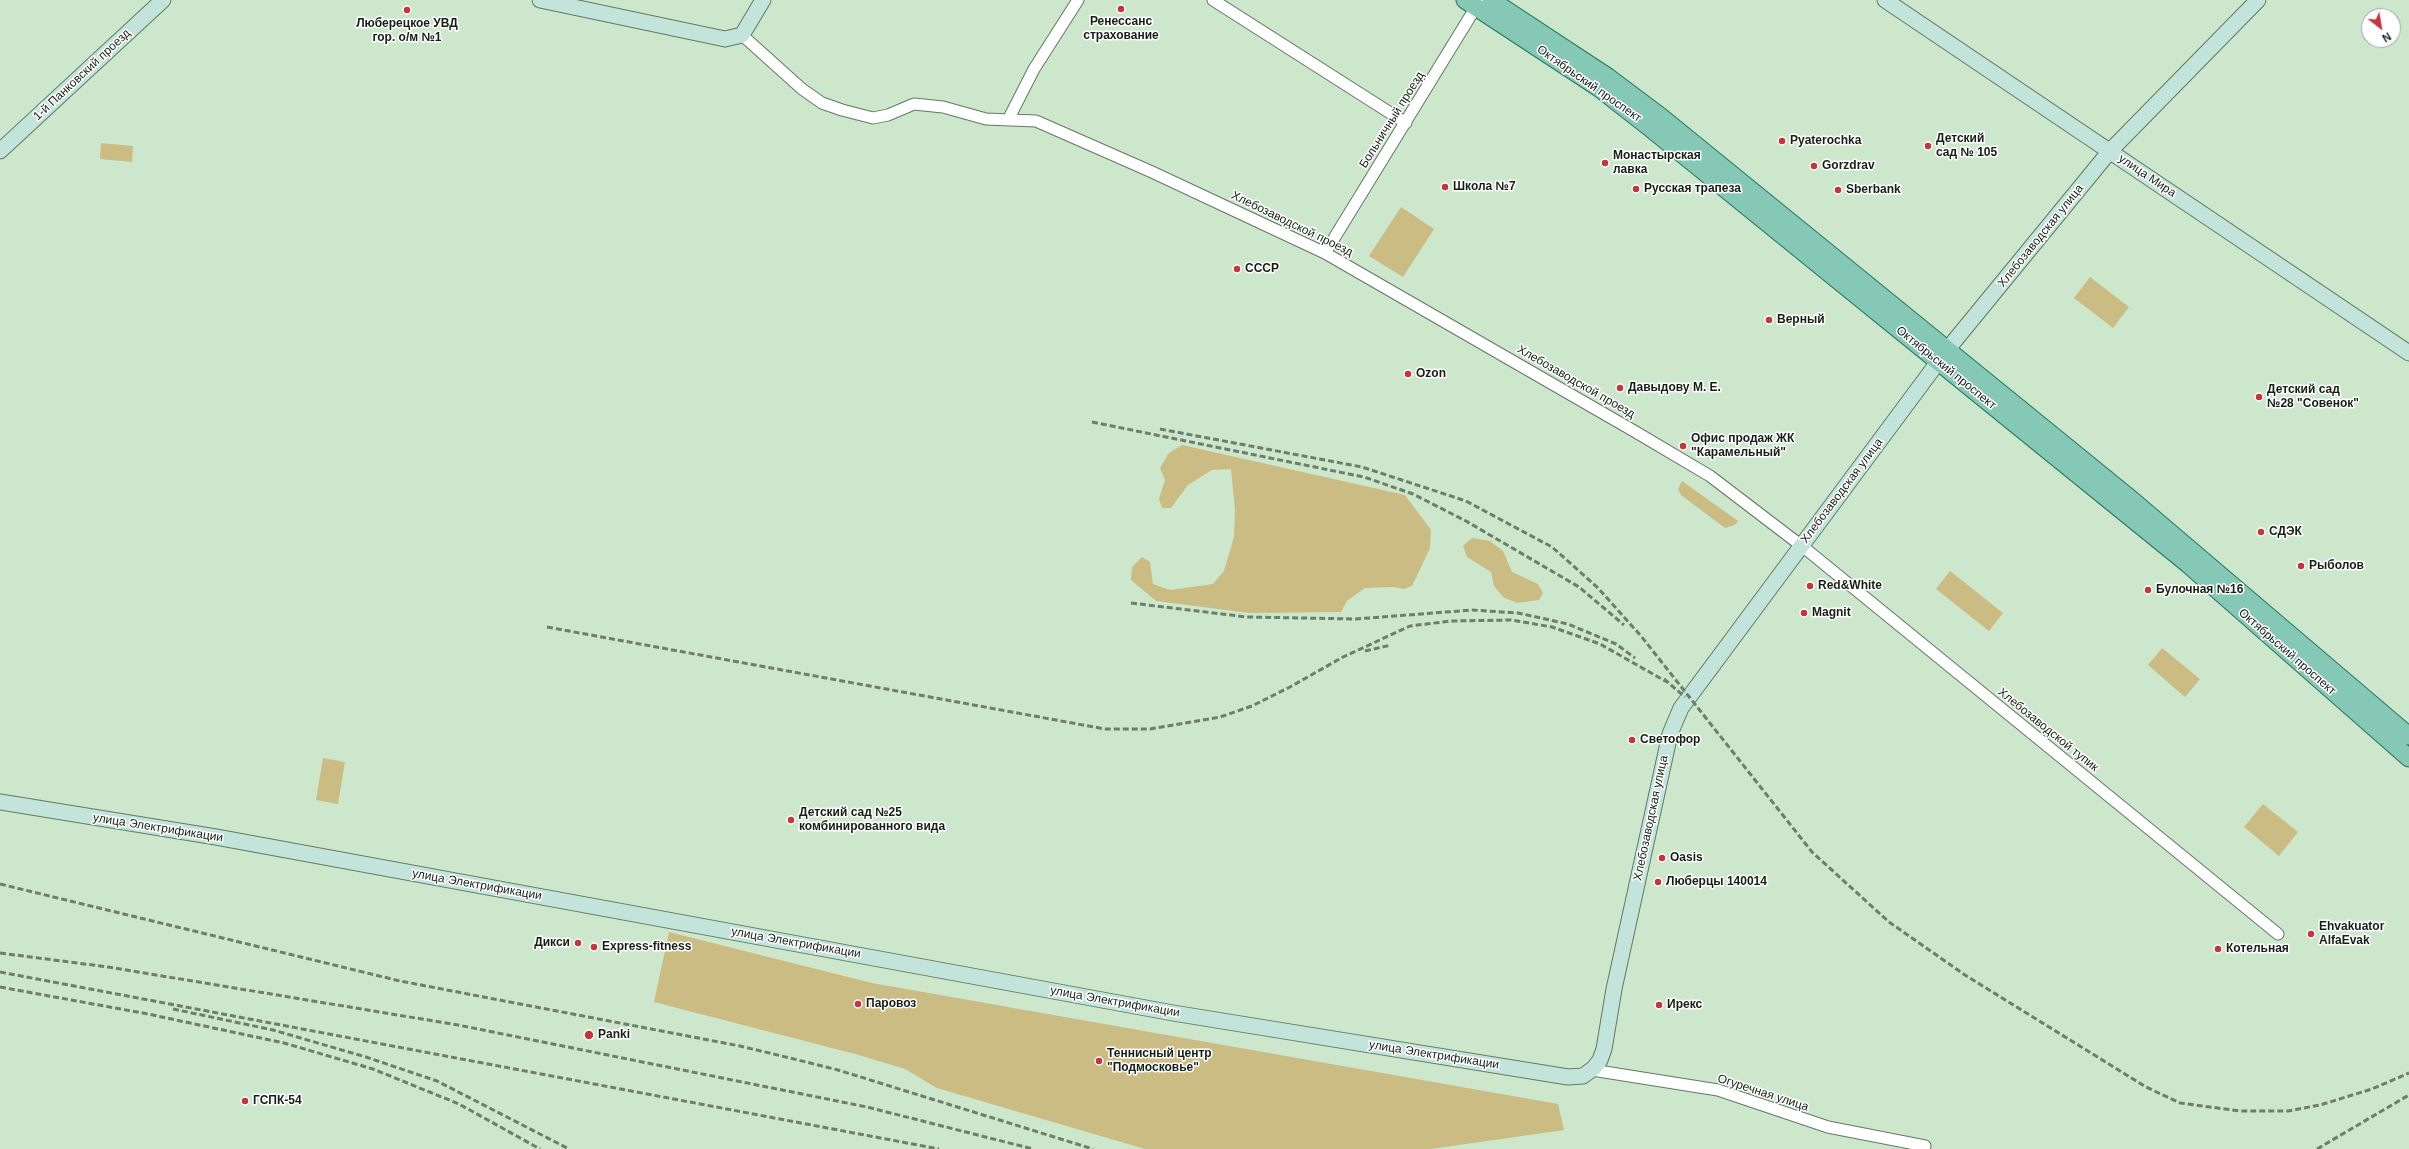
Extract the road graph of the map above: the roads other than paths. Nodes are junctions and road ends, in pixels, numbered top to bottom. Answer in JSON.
{"nodes":[{"id":1,"x":163,"y":0,"type":"edge"},
{"id":2,"x":540,"y":0,"type":"edge"},
{"id":3,"x":763,"y":0,"type":"edge"},
{"id":4,"x":1078,"y":0,"type":"edge"},
{"id":5,"x":1214,"y":0,"type":"edge"},
{"id":6,"x":1885,"y":0,"type":"edge"},
{"id":7,"x":2258,"y":0,"type":"edge"},
{"id":8,"x":1484,"y":3,"type":"edge"},
{"id":9,"x":742,"y":35,"type":"junction"},
{"id":10,"x":1008,"y":120,"type":"junction"},
{"id":11,"x":1406,"y":123,"type":"junction"},
{"id":12,"x":0,"y":151,"type":"edge"},
{"id":13,"x":2110,"y":151,"type":"junction"},
{"id":14,"x":1325,"y":253,"type":"junction"},
{"id":15,"x":2409,"y":353,"type":"edge"},
{"id":16,"x":1943,"y":356,"type":"junction"},
{"id":17,"x":1801,"y":546,"type":"junction"},
{"id":18,"x":2409,"y":736,"type":"edge"},
{"id":19,"x":2409,"y":758,"type":"edge"},
{"id":20,"x":0,"y":802,"type":"edge"},
{"id":21,"x":2278,"y":934,"type":"dead end"},
{"id":22,"x":1592,"y":1070,"type":"junction"},
{"id":23,"x":1925,"y":1146,"type":"dead end"}],
"edges":[{"from":1,"to":12,"type":"main road","name":"1-й Панковский проезд"},
{"from":2,"to":9,"type":"main road"},
{"from":3,"to":9,"type":"main road"},
{"from":4,"to":10,"type":"street"},
{"from":5,"to":11,"type":"street"},
{"from":6,"to":13,"type":"main road","name":"улица Мира"},
{"from":7,"to":13,"type":"main road","name":"Хлебозаводская улица"},
{"from":8,"to":11,"type":"street","name":"Больничный проезд"},
{"from":8,"to":16,"type":"main road","name":"Октябрьский проспект"},
{"from":9,"to":10,"type":"street","name":"Хлебозаводской проезд"},
{"from":10,"to":14,"type":"street","name":"Хлебозаводской проезд"},
{"from":11,"to":14,"type":"street","name":"Больничный проезд"},
{"from":13,"to":15,"type":"main road","name":"улица Мира"},
{"from":13,"to":16,"type":"main road","name":"Хлебозаводская улица"},
{"from":14,"to":17,"type":"street","name":"Хлебозаводской проезд"},
{"from":16,"to":17,"type":"main road","name":"Хлебозаводская улица"},
{"from":16,"to":18,"type":"main road","name":"Октябрьский проспект"},
{"from":16,"to":19,"type":"main road","name":"Октябрьский проспект"},
{"from":17,"to":21,"type":"street","name":"Хлебозаводской тупик"},
{"from":17,"to":22,"type":"main road","name":"Хлебозаводская улица"},
{"from":20,"to":22,"type":"main road","name":"улица Электрификации"},
{"from":22,"to":23,"type":"street","name":"Огуречная улица"}]}
